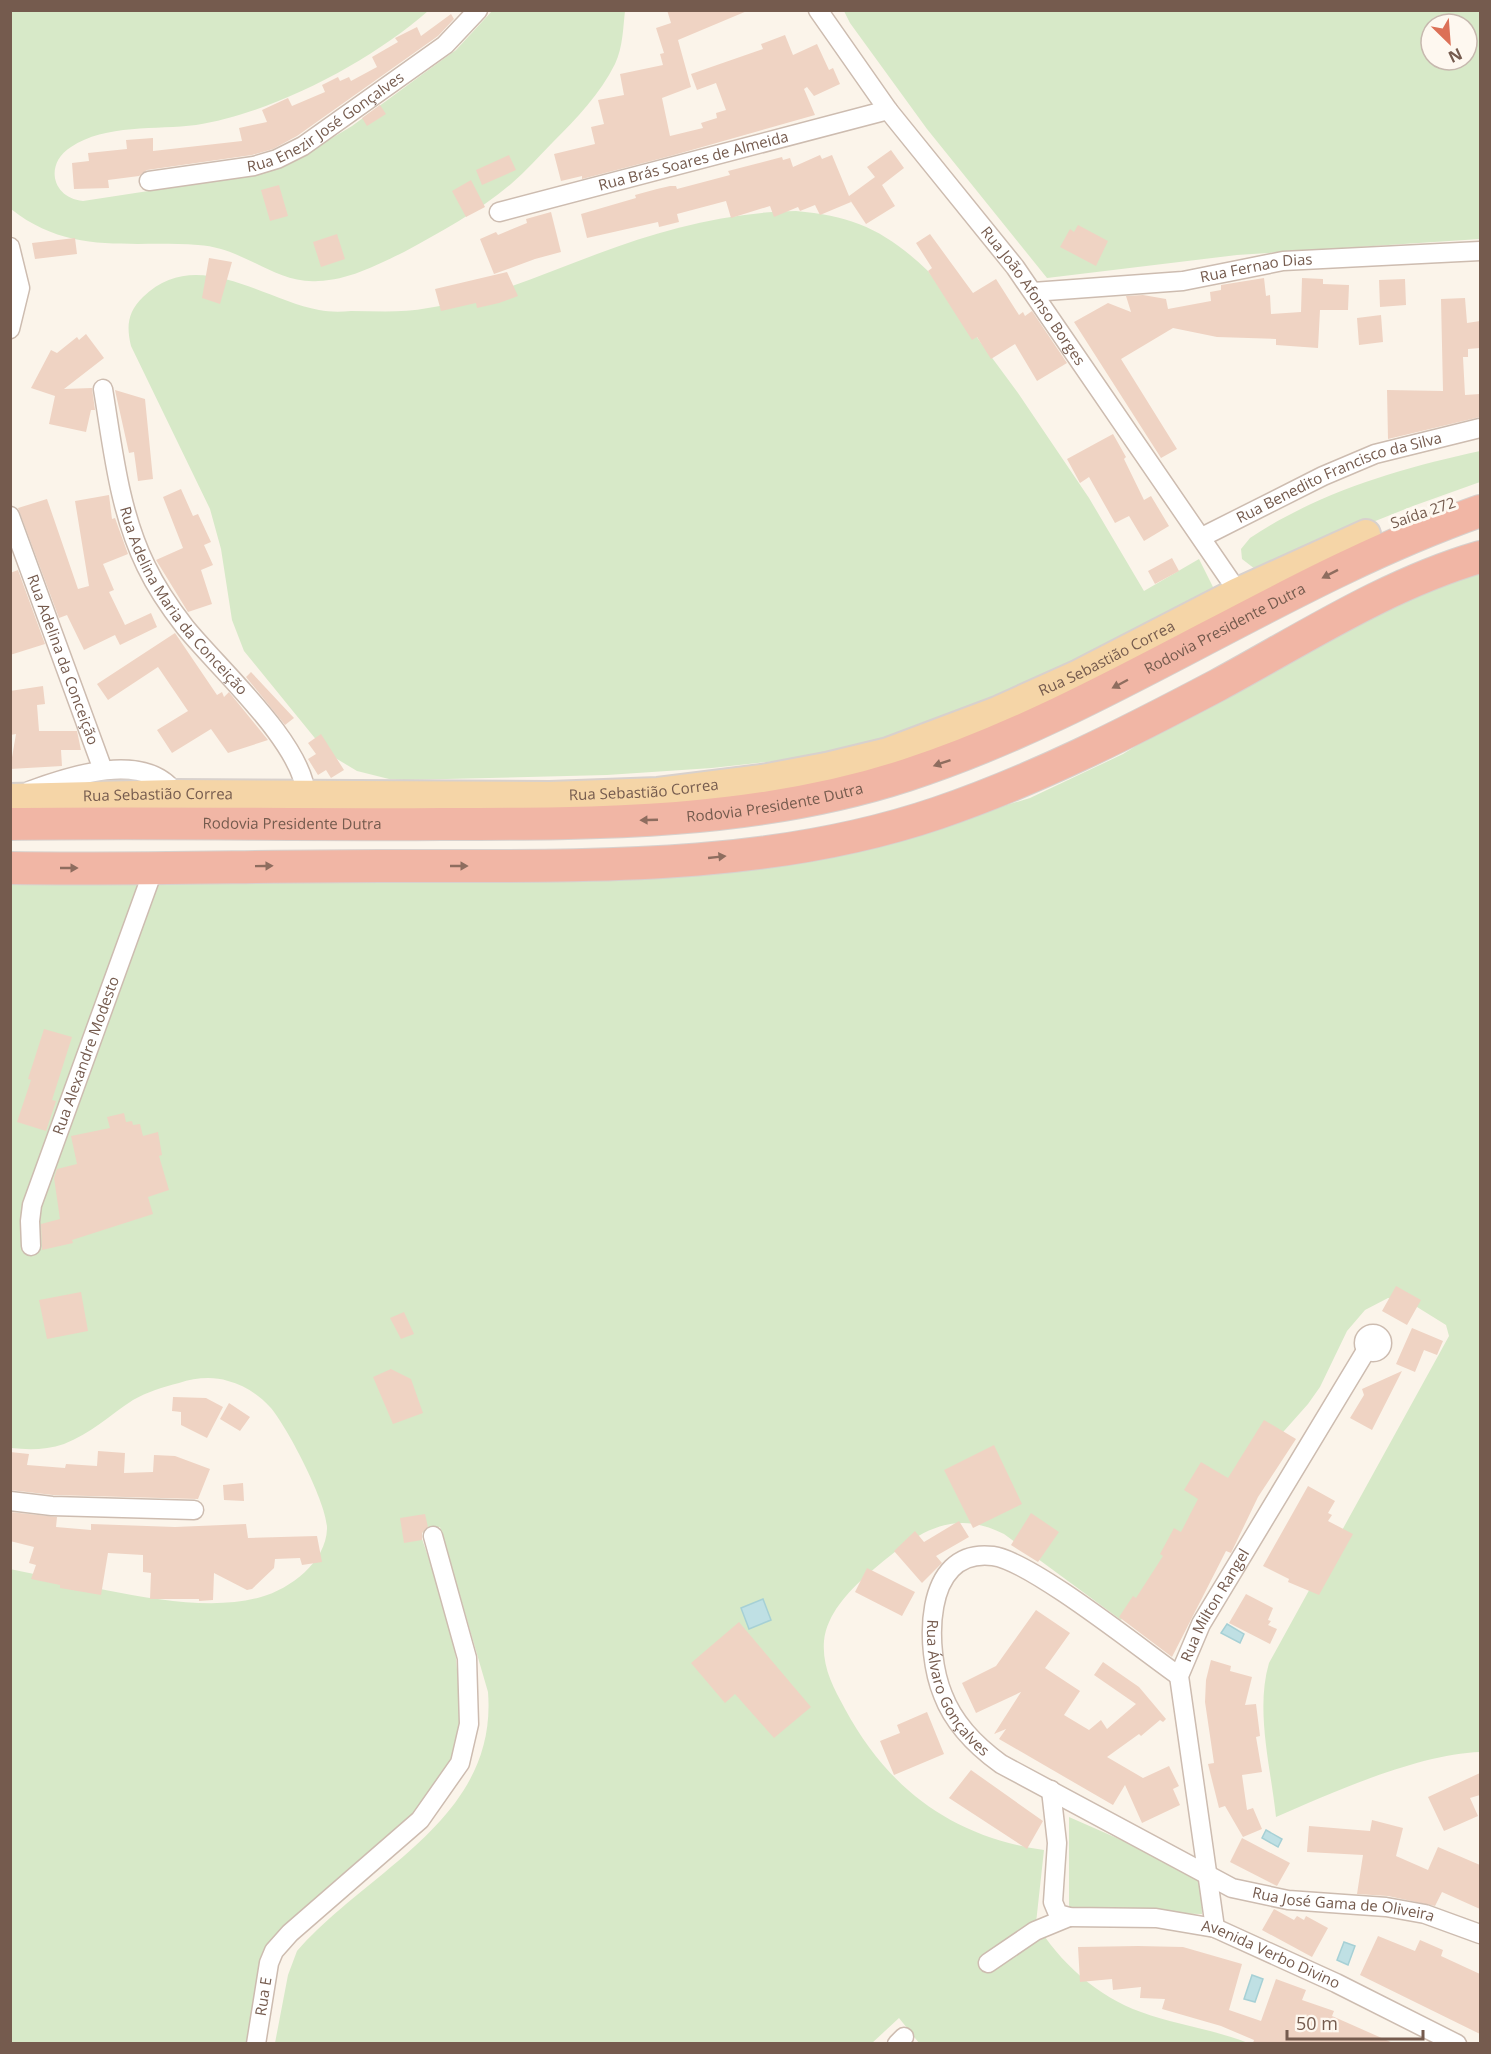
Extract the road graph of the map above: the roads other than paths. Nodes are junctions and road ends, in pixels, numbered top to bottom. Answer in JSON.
{"nodes":[{"id":1,"x":477,"y":10,"type":"edge"},
{"id":2,"x":818,"y":10,"type":"edge"},
{"id":3,"x":888,"y":110,"type":"junction"},
{"id":4,"x":149,"y":181,"type":"dead end"},
{"id":5,"x":499,"y":212,"type":"dead end"},
{"id":6,"x":10,"y":247,"type":"edge"},
{"id":7,"x":1480,"y":250,"type":"edge"},
{"id":8,"x":1033,"y":292,"type":"junction"},
{"id":9,"x":10,"y":330,"type":"edge"},
{"id":10,"x":103,"y":389,"type":"dead end"},
{"id":11,"x":1480,"y":428,"type":"edge"},
{"id":12,"x":1480,"y":494,"type":"edge"},
{"id":13,"x":1480,"y":511,"type":"edge"},
{"id":14,"x":10,"y":516,"type":"edge"},
{"id":15,"x":1366,"y":534,"type":"joint"},
{"id":16,"x":1202,"y":537,"type":"junction"},
{"id":17,"x":1480,"y":557,"type":"edge"},
{"id":18,"x":1238,"y":592,"type":"junction"},
{"id":19,"x":104,"y":770,"type":"junction"},
{"id":20,"x":176,"y":795,"type":"junction"},
{"id":21,"x":306,"y":796,"type":"junction"},
{"id":22,"x":10,"y":798,"type":"edge"},
{"id":23,"x":10,"y":824,"type":"edge"},
{"id":24,"x":10,"y":868,"type":"edge"},
{"id":25,"x":154,"y":868,"type":"junction"},
{"id":26,"x":31,"y":1246,"type":"dead end"},
{"id":27,"x":1366,"y":1349,"type":"dead end"},
{"id":28,"x":10,"y":1501,"type":"edge"},
{"id":29,"x":194,"y":1510,"type":"dead end"},
{"id":30,"x":433,"y":1536,"type":"dead end"},
{"id":31,"x":1179,"y":1676,"type":"junction"},
{"id":32,"x":1051,"y":1790,"type":"junction"},
{"id":33,"x":1208,"y":1875,"type":"junction"},
{"id":34,"x":1069,"y":1917,"type":"junction"},
{"id":35,"x":1215,"y":1928,"type":"junction"},
{"id":36,"x":1480,"y":1934,"type":"edge"},
{"id":37,"x":988,"y":1963,"type":"dead end"},
{"id":38,"x":1440,"y":2039,"type":"edge"},
{"id":39,"x":256,"y":2043,"type":"edge"},
{"id":40,"x":1457,"y":2043,"type":"edge"}],
"edges":[{"from":1,"to":4,"type":"street","name":"Rua Enezir José Gonçalves"},
{"from":2,"to":3,"type":"street","name":"Rua João Afonso Borges"},
{"from":3,"to":5,"type":"street","name":"Rua Brás Soares de Almeida"},
{"from":3,"to":8,"type":"street","name":"Rua João Afonso Borges"},
{"from":6,"to":9,"type":"street"},
{"from":7,"to":8,"type":"street","name":"Rua Fernao Dias"},
{"from":8,"to":16,"type":"street","name":"Rua João Afonso Borges"},
{"from":10,"to":21,"type":"street","name":"Rua Adelina Maria da Conceição"},
{"from":11,"to":16,"type":"street","name":"Rua Benedito Francisco da Silva"},
{"from":12,"to":15,"type":"highway","name":"Saída 272"},
{"from":13,"to":23,"type":"highway","name":"Rodovia Presidente Dutra","one_way":true},
{"from":14,"to":19,"type":"street","name":"Rua Adelina da Conceição"},
{"from":15,"to":18,"type":"main road","name":"Rua Sebastião Correa"},
{"from":16,"to":18,"type":"street","name":"Rua João Afonso Borges"},
{"from":25,"to":17,"type":"highway","one_way":true},
{"from":18,"to":21,"type":"main road","name":"Rua Sebastião Correa"},
{"from":19,"to":20,"type":"street"},
{"from":19,"to":22,"type":"street"},
{"from":20,"to":21,"type":"main road","name":"Rua Sebastião Correa"},
{"from":20,"to":22,"type":"main road","name":"Rua Sebastião Correa"},
{"from":24,"to":25,"type":"highway","one_way":true},
{"from":25,"to":26,"type":"street","name":"Rua Alexandre Modesto"},
{"from":27,"to":31,"type":"street","name":"Rua Milton Rangel"},
{"from":28,"to":29,"type":"street"},
{"from":30,"to":39,"type":"street","name":"Rua E"},
{"from":31,"to":32,"type":"street","name":"Rua Álvaro Gonçalves"},
{"from":31,"to":33,"type":"street","name":"Rua Milton Rangel"},
{"from":32,"to":33,"type":"street","name":"Rua Álvaro Gonçalves"},
{"from":32,"to":34,"type":"street"},
{"from":33,"to":35,"type":"street","name":"Rua Milton Rangel"},
{"from":33,"to":36,"type":"street","name":"Rua José Gama de Oliveira"},
{"from":34,"to":35,"type":"street","name":"Avenida Verbo Divino"},
{"from":34,"to":37,"type":"street"},
{"from":35,"to":38,"type":"street","name":"Avenida Verbo Divino"},
{"from":38,"to":40,"type":"street","name":"Avenida Verbo Divino"}]}
